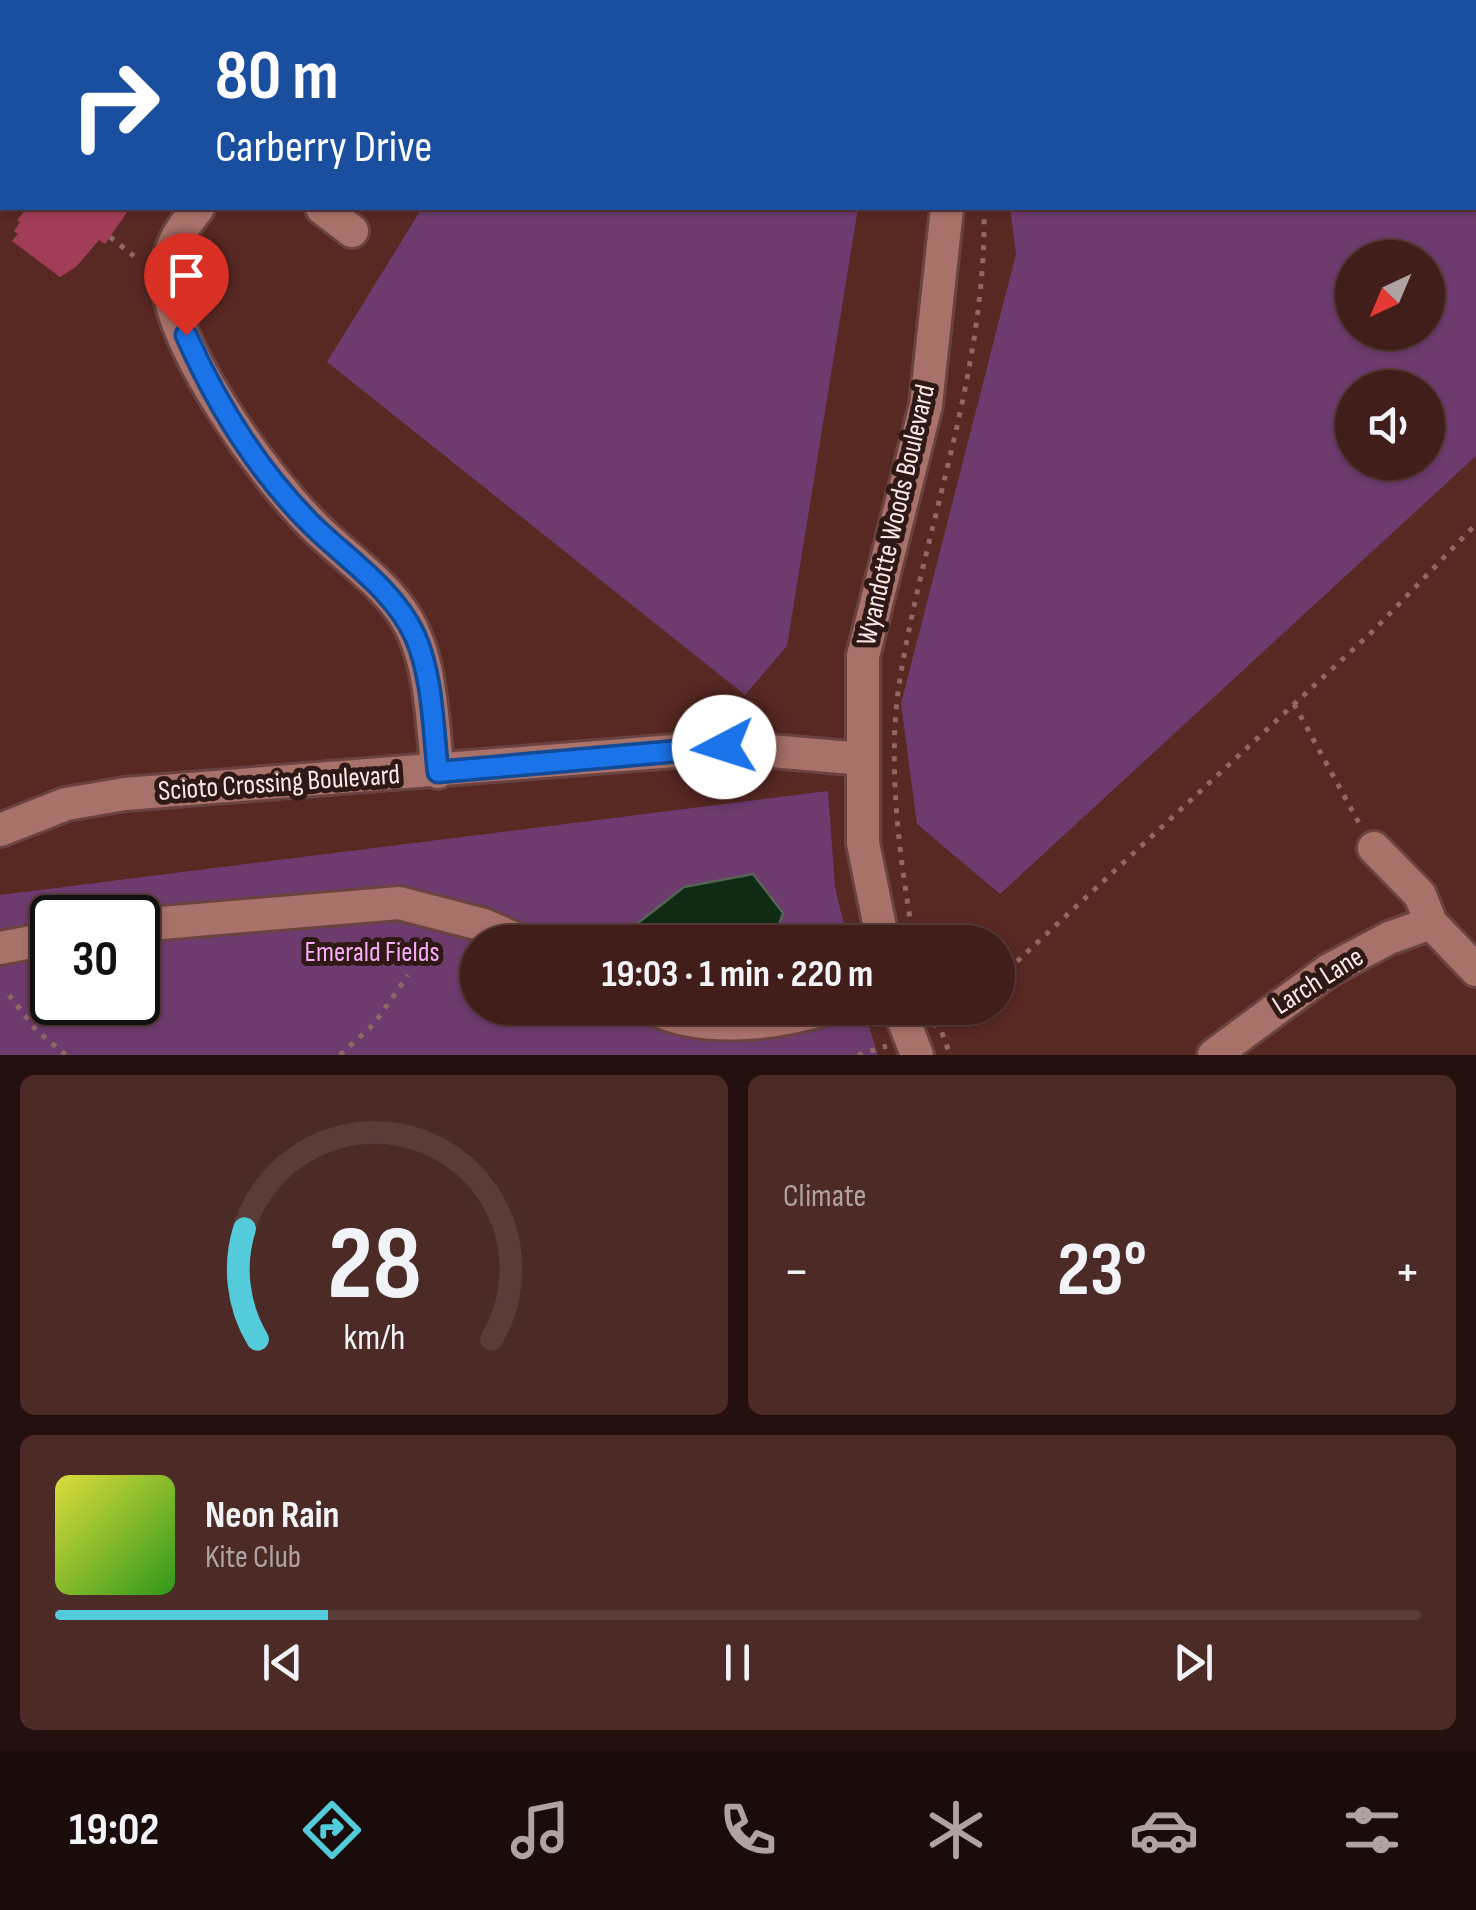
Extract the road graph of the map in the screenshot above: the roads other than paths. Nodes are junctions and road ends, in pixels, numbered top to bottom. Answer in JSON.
{"nodes":[{"id":1,"x":196,"y":210,"type":"edge"},
{"id":2,"x":325,"y":210,"type":"edge"},
{"id":3,"x":947,"y":210,"type":"edge"},
{"id":4,"x":352,"y":231,"type":"dead end"},
{"id":5,"x":863,"y":759,"type":"junction"},
{"id":6,"x":438,"y":772,"type":"junction"},
{"id":7,"x":0,"y":830,"type":"edge"},
{"id":8,"x":1374,"y":848,"type":"road end"},
{"id":9,"x":160,"y":923,"type":"edge"},
{"id":10,"x":1432,"y":923,"type":"junction"},
{"id":11,"x":484,"y":925,"type":"edge"},
{"id":12,"x":879,"y":925,"type":"edge"},
{"id":13,"x":30,"y":942,"type":"edge"},
{"id":14,"x":0,"y":948,"type":"edge"},
{"id":15,"x":1476,"y":970,"type":"edge"},
{"id":16,"x":905,"y":1025,"type":"edge"},
{"id":17,"x":916,"y":1055,"type":"edge"},
{"id":18,"x":1214,"y":1055,"type":"edge"}],
"edges":[{"from":1,"to":6,"type":"street"},
{"from":2,"to":4,"type":"street"},
{"from":3,"to":5,"type":"street","name":"Wyandotte Woods Boulevard"},
{"from":5,"to":6,"type":"street","name":"Scioto Crossing Boulevard"},
{"from":5,"to":12,"type":"street","name":"Wyandotte Woods Boulevard"},
{"from":6,"to":7,"type":"street","name":"Scioto Crossing Boulevard"},
{"from":8,"to":10,"type":"street"},
{"from":9,"to":11,"type":"street"},
{"from":10,"to":15,"type":"street"},
{"from":10,"to":18,"type":"street","name":"Larch Lane"},
{"from":13,"to":14,"type":"street"},
{"from":16,"to":17,"type":"street"}]}
